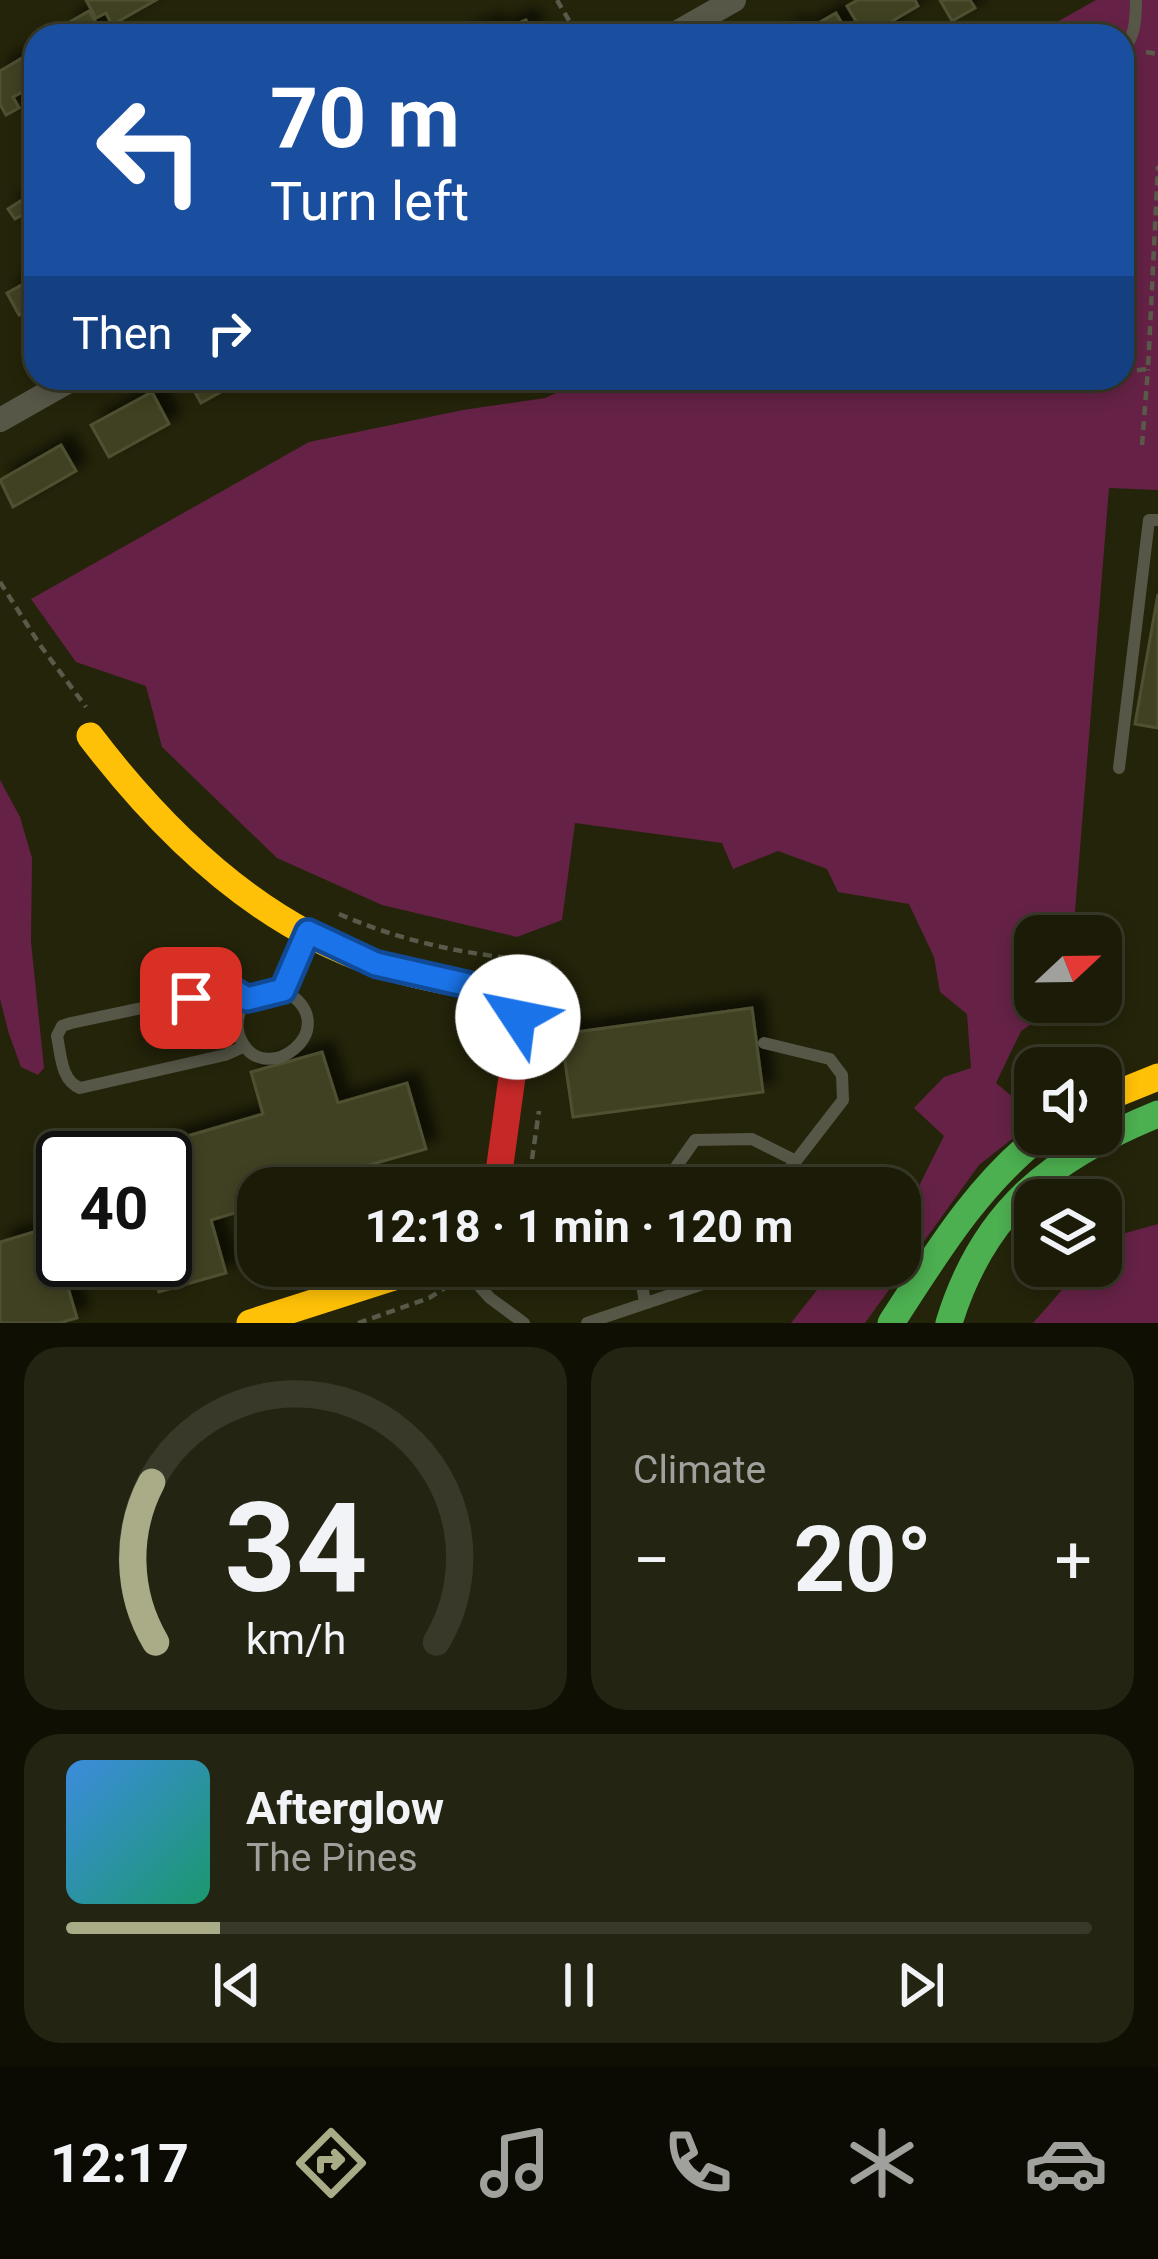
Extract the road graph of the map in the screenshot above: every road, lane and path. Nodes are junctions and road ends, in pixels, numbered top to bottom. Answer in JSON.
{"nodes":[{"id":1,"x":734,"y":0,"type":"edge"},
{"id":2,"x":692,"y":24,"type":"edge"},
{"id":3,"x":1158,"y":166,"type":"edge"},
{"id":4,"x":1148,"y":369,"type":"junction"},
{"id":5,"x":1134,"y":371,"type":"edge"},
{"id":6,"x":53,"y":390,"type":"edge"},
{"id":7,"x":0,"y":420,"type":"edge"},
{"id":8,"x":1142,"y":445,"type":"dead end"},
{"id":9,"x":1158,"y":520,"type":"edge"},
{"id":10,"x":0,"y":582,"type":"edge"},
{"id":11,"x":90,"y":724,"type":"joint"},
{"id":12,"x":1119,"y":768,"type":"dead end"},
{"id":13,"x":328,"y":909,"type":"dead end"},
{"id":14,"x":308,"y":932,"type":"junction"},
{"id":15,"x":283,"y":990,"type":"junction"},
{"id":16,"x":247,"y":999,"type":"junction"},
{"id":17,"x":547,"y":1027,"type":"dead end"},
{"id":18,"x":764,"y":1043,"type":"dead end"},
{"id":19,"x":245,"y":1046,"type":"junction"},
{"id":20,"x":1158,"y":1077,"type":"edge"},
{"id":21,"x":1122,"y":1092,"type":"edge"},
{"id":22,"x":540,"y":1099,"type":"dead end"},
{"id":23,"x":1158,"y":1114,"type":"edge"},
{"id":24,"x":1018,"y":1155,"type":"edge"},
{"id":25,"x":796,"y":1161,"type":"junction"},
{"id":26,"x":532,"y":1162,"type":"dead end"},
{"id":27,"x":498,"y":1167,"type":"edge"},
{"id":28,"x":676,"y":1167,"type":"edge"},
{"id":29,"x":791,"y":1167,"type":"edge"},
{"id":30,"x":363,"y":1287,"type":"edge"},
{"id":31,"x":480,"y":1287,"type":"edge"},
{"id":32,"x":642,"y":1287,"type":"edge"},
{"id":33,"x":694,"y":1287,"type":"edge"},
{"id":34,"x":645,"y":1303,"type":"junction"},
{"id":35,"x":250,"y":1323,"type":"edge"},
{"id":36,"x":524,"y":1323,"type":"edge"},
{"id":37,"x":586,"y":1323,"type":"edge"},
{"id":38,"x":892,"y":1323,"type":"edge"},
{"id":39,"x":949,"y":1323,"type":"edge"}],
"edges":[{"from":1,"to":2,"type":"street"},
{"from":3,"to":4,"type":"path"},
{"from":4,"to":5,"type":"path"},
{"from":4,"to":8,"type":"path"},
{"from":6,"to":7,"type":"street"},
{"from":9,"to":12,"type":"lane"},
{"from":10,"to":11,"type":"path"},
{"from":11,"to":14,"type":"main road"},
{"from":13,"to":17,"type":"path"},
{"from":14,"to":15,"type":"lane"},
{"from":14,"to":27,"type":"main road"},
{"from":15,"to":16,"type":"lane"},
{"from":15,"to":19,"type":"lane"},
{"from":16,"to":19,"type":"lane"},
{"from":16,"to":19,"type":"lane"},
{"from":18,"to":25,"type":"lane"},
{"from":20,"to":21,"type":"main road"},
{"from":22,"to":26,"type":"path"},
{"from":23,"to":39,"type":"main road"},
{"from":24,"to":38,"type":"main road"},
{"from":25,"to":28,"type":"lane"},
{"from":25,"to":29,"type":"lane"},
{"from":30,"to":35,"type":"main road"},
{"from":31,"to":36,"type":"lane"},
{"from":32,"to":34,"type":"lane"},
{"from":33,"to":34,"type":"lane"},
{"from":34,"to":37,"type":"lane"}]}
